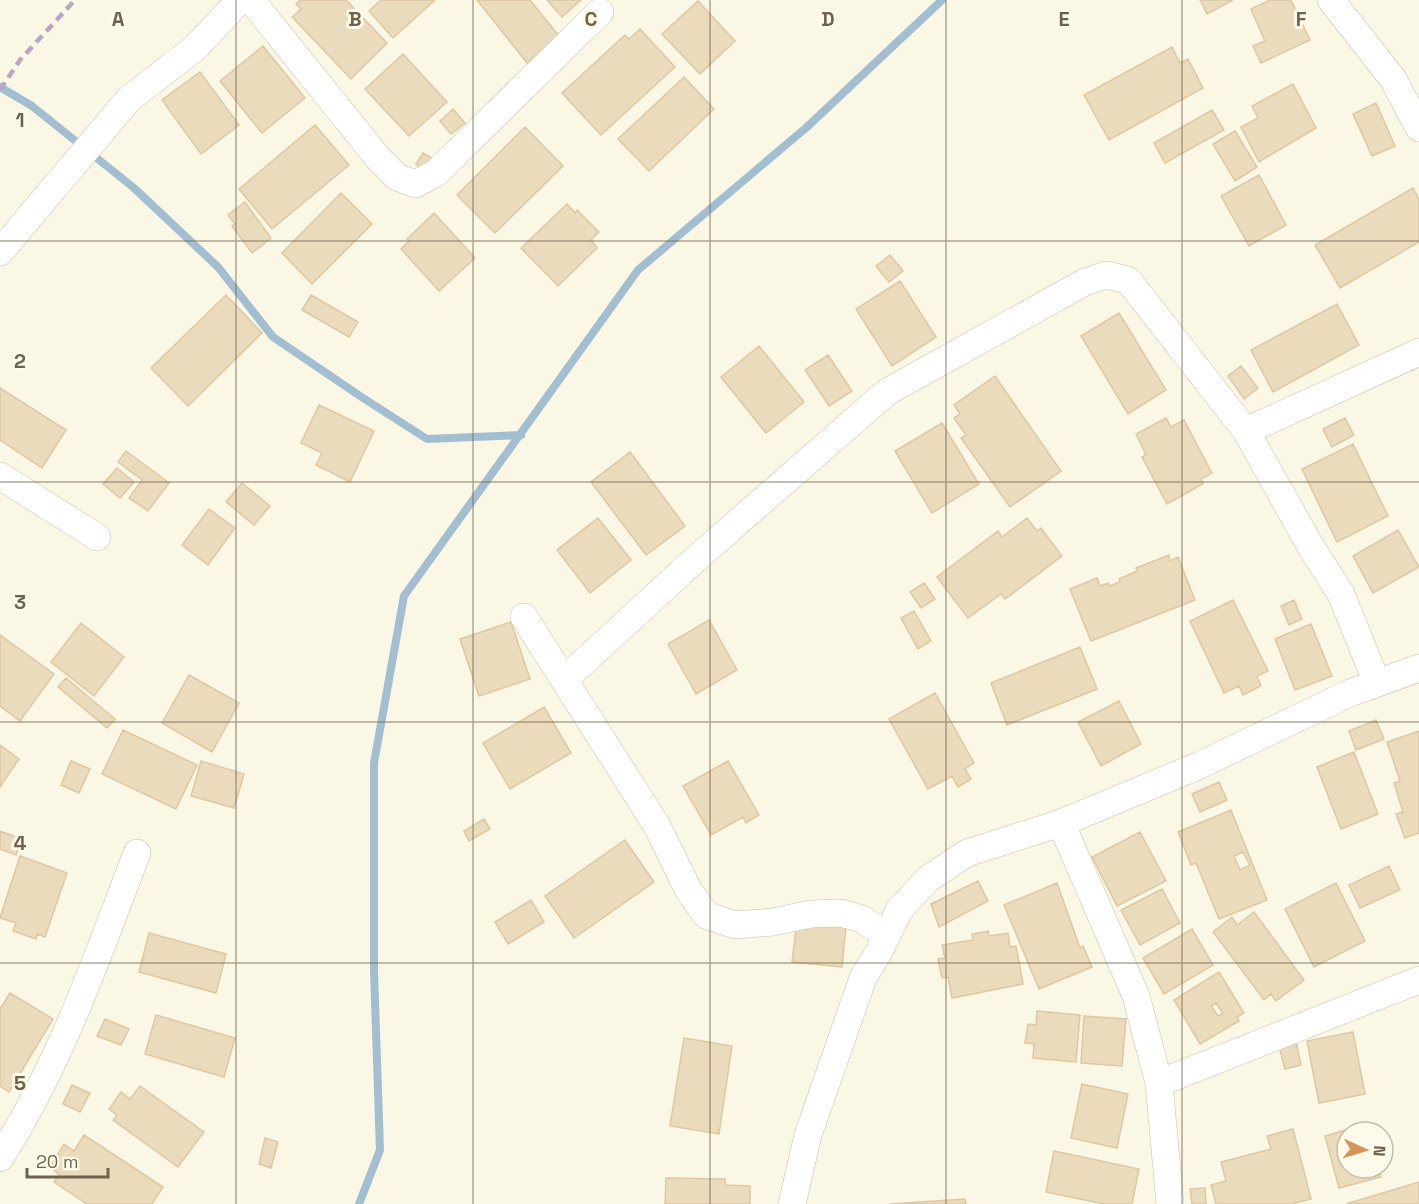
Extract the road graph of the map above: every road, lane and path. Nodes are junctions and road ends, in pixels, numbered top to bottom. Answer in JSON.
{"nodes":[{"id":1,"x":240,"y":0,"type":"edge"},
{"id":2,"x":251,"y":0,"type":"edge"},
{"id":3,"x":1331,"y":0,"type":"edge"},
{"id":4,"x":600,"y":12,"type":"dead end"},
{"id":5,"x":1419,"y":128,"type":"edge"},
{"id":6,"x":0,"y":252,"type":"edge"},
{"id":7,"x":1419,"y":352,"type":"edge"},
{"id":8,"x":1246,"y":431,"type":"junction"},
{"id":9,"x":0,"y":476,"type":"edge"},
{"id":10,"x":97,"y":537,"type":"dead end"},
{"id":11,"x":524,"y":617,"type":"dead end"},
{"id":12,"x":1419,"y":668,"type":"edge"},
{"id":13,"x":564,"y":680,"type":"junction"},
{"id":14,"x":1377,"y":684,"type":"junction"},
{"id":15,"x":1060,"y":823,"type":"junction"},
{"id":16,"x":137,"y":853,"type":"dead end"},
{"id":17,"x":887,"y":936,"type":"junction"},
{"id":18,"x":1419,"y":980,"type":"edge"},
{"id":19,"x":1159,"y":1083,"type":"junction"},
{"id":20,"x":0,"y":1158,"type":"edge"},
{"id":21,"x":792,"y":1204,"type":"edge"},
{"id":22,"x":1170,"y":1204,"type":"edge"}],
"edges":[{"from":1,"to":6,"type":"street"},
{"from":2,"to":4,"type":"street"},
{"from":3,"to":5,"type":"street"},
{"from":7,"to":8,"type":"street"},
{"from":8,"to":13,"type":"street"},
{"from":8,"to":14,"type":"street"},
{"from":9,"to":10,"type":"street"},
{"from":11,"to":13,"type":"street"},
{"from":12,"to":14,"type":"street"},
{"from":13,"to":17,"type":"street"},
{"from":14,"to":15,"type":"street"},
{"from":15,"to":17,"type":"street"},
{"from":15,"to":19,"type":"street"},
{"from":16,"to":20,"type":"street"},
{"from":17,"to":21,"type":"street"},
{"from":18,"to":19,"type":"street"},
{"from":19,"to":22,"type":"street"}]}
